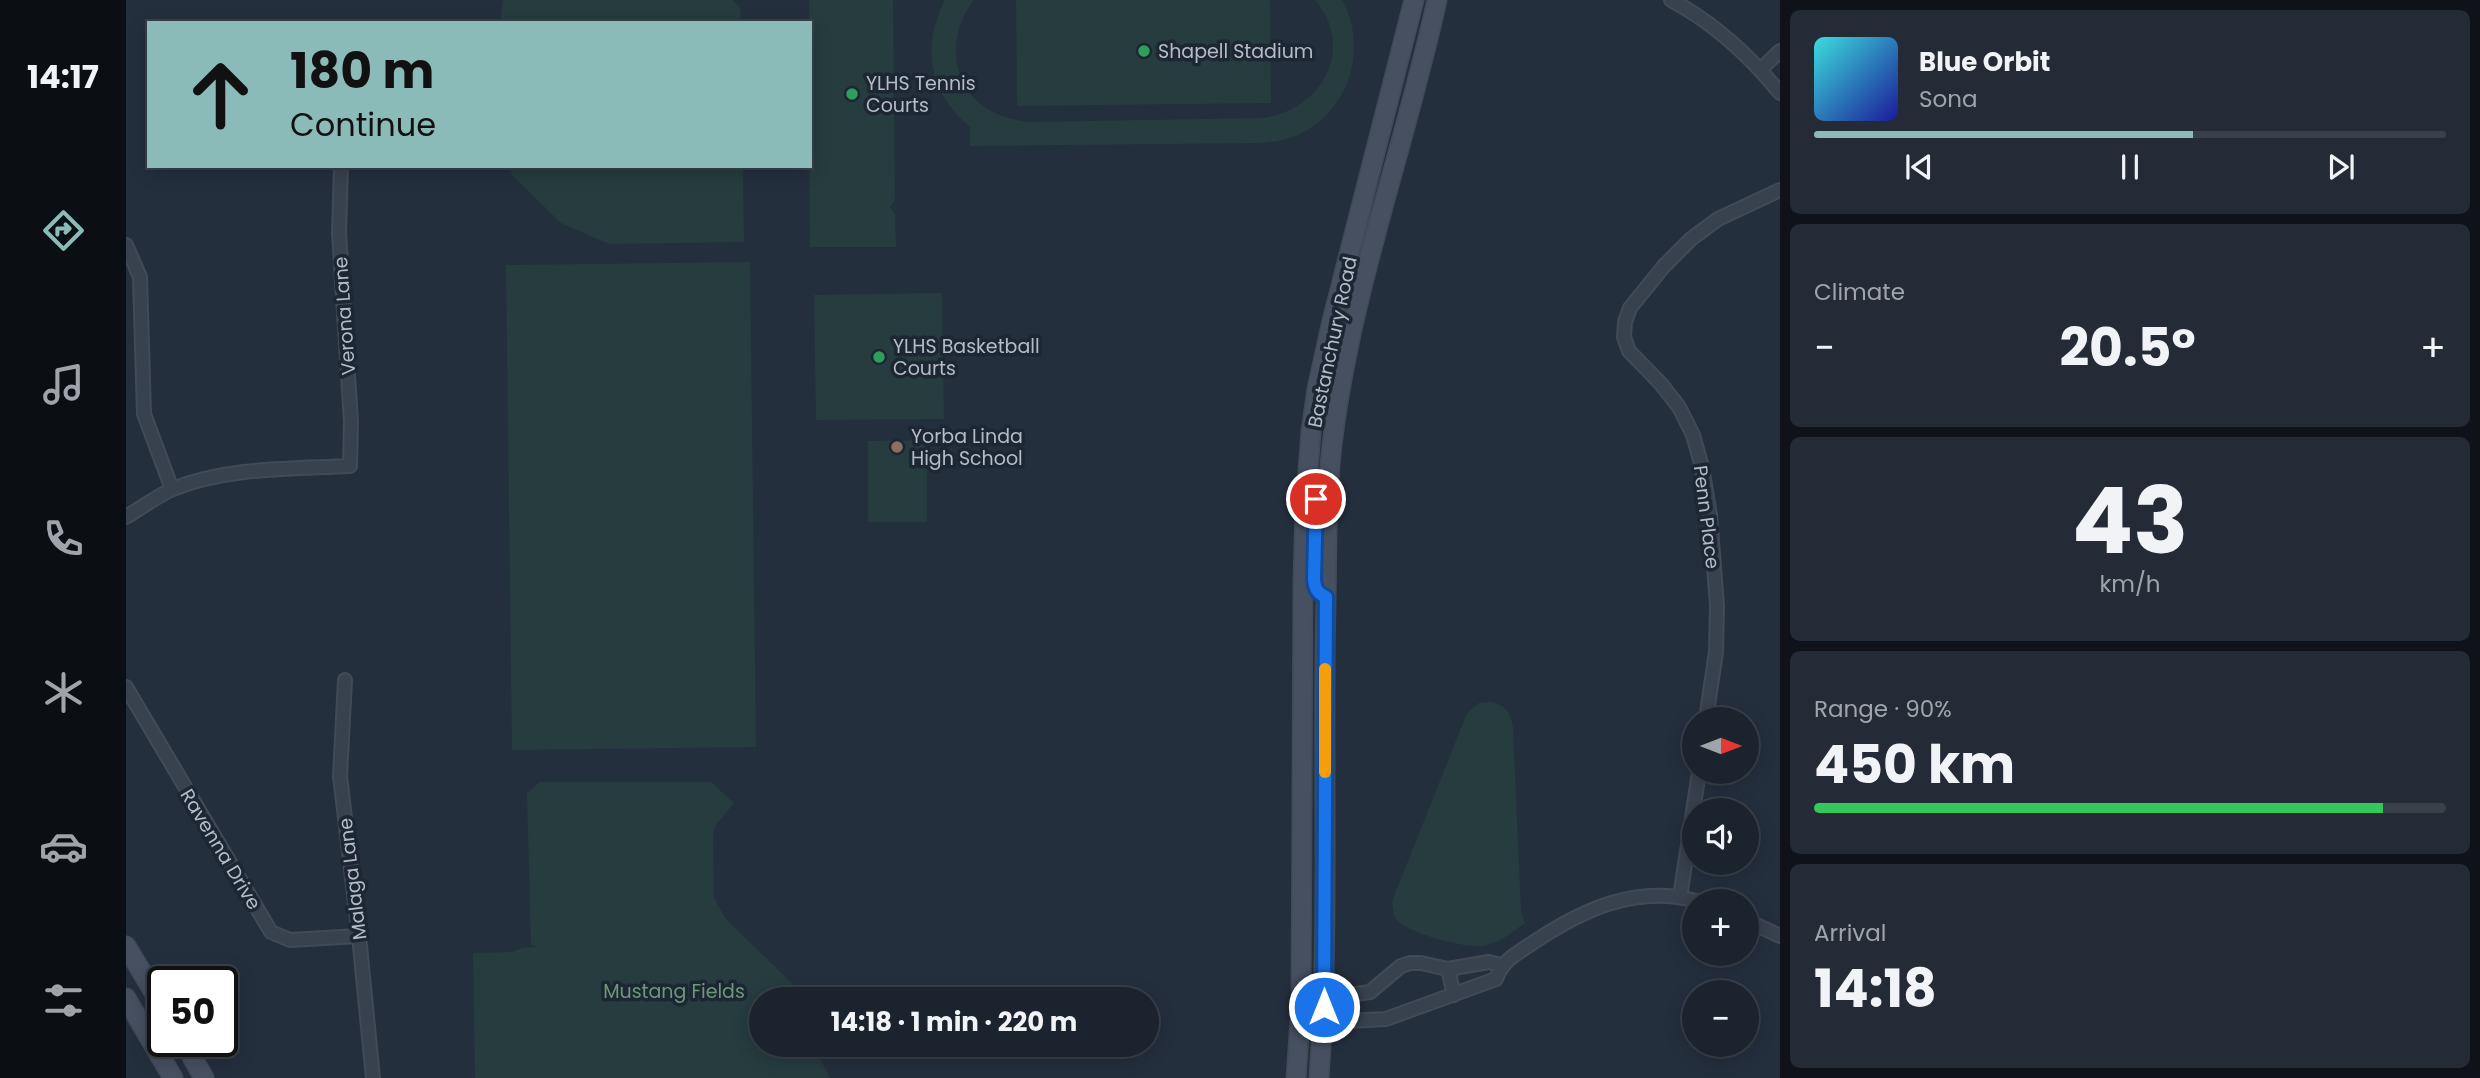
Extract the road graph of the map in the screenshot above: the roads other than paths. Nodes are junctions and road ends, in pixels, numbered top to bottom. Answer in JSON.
{"nodes":[{"id":1,"x":1414,"y":0,"type":"edge"},
{"id":2,"x":1437,"y":0,"type":"edge"},
{"id":3,"x":1671,"y":0,"type":"edge"},
{"id":4,"x":1780,"y":51,"type":"edge"},
{"id":5,"x":1761,"y":69,"type":"junction"},
{"id":6,"x":1780,"y":93,"type":"edge"},
{"id":7,"x":341,"y":168,"type":"edge"},
{"id":8,"x":1780,"y":190,"type":"edge"},
{"id":9,"x":126,"y":245,"type":"edge"},
{"id":10,"x":1343,"y":273,"type":"junction"},
{"id":11,"x":1339,"y":395,"type":"junction"},
{"id":12,"x":1307,"y":480,"type":"junction"},
{"id":13,"x":172,"y":489,"type":"junction"},
{"id":14,"x":126,"y":517,"type":"edge"},
{"id":15,"x":1326,"y":597,"type":"junction"},
{"id":16,"x":345,"y":680,"type":"dead end"},
{"id":17,"x":126,"y":687,"type":"edge"},
{"id":18,"x":1708,"y":707,"type":"edge"},
{"id":19,"x":1697,"y":784,"type":"edge"},
{"id":20,"x":1680,"y":897,"type":"joint"},
{"id":21,"x":1759,"y":926,"type":"edge"},
{"id":22,"x":359,"y":936,"type":"junction"},
{"id":23,"x":1780,"y":936,"type":"edge"},
{"id":24,"x":126,"y":946,"type":"edge"},
{"id":25,"x":1501,"y":965,"type":"junction"},
{"id":26,"x":1448,"y":969,"type":"junction"},
{"id":27,"x":147,"y":981,"type":"edge"},
{"id":28,"x":1454,"y":995,"type":"junction"},
{"id":29,"x":126,"y":998,"type":"edge"},
{"id":30,"x":1301,"y":1006,"type":"junction"},
{"id":31,"x":1324,"y":1007,"type":"junction"},
{"id":32,"x":193,"y":1057,"type":"edge"},
{"id":33,"x":173,"y":1078,"type":"edge"},
{"id":34,"x":205,"y":1078,"type":"edge"},
{"id":35,"x":373,"y":1078,"type":"edge"},
{"id":36,"x":1296,"y":1078,"type":"edge"},
{"id":37,"x":1319,"y":1078,"type":"edge"}],
"edges":[{"from":1,"to":10,"type":"main road","name":"Bastanchury Road"},
{"from":2,"to":11,"type":"main road","name":"Bastanchury Road"},
{"from":3,"to":5,"type":"street"},
{"from":4,"to":5,"type":"street"},
{"from":5,"to":6,"type":"street"},
{"from":7,"to":13,"type":"street","name":"Verona Lane"},
{"from":8,"to":18,"type":"street","name":"Penn Place"},
{"from":9,"to":13,"type":"street"},
{"from":10,"to":11,"type":"main road"},
{"from":10,"to":12,"type":"main road","name":"Bastanchury Road"},
{"from":11,"to":15,"type":"main road","name":"Bastanchury Road"},
{"from":12,"to":15,"type":"main road"},
{"from":12,"to":30,"type":"main road","name":"Bastanchury Road"},
{"from":13,"to":14,"type":"street"},
{"from":15,"to":31,"type":"main road","name":"Bastanchury Road"},
{"from":16,"to":22,"type":"street","name":"Malaga Lane"},
{"from":17,"to":22,"type":"street","name":"Ravenna Drive"},
{"from":19,"to":20,"type":"street"},
{"from":20,"to":25,"type":"street"},
{"from":21,"to":23,"type":"street"},
{"from":22,"to":35,"type":"street","name":"Malaga Lane"},
{"from":24,"to":27,"type":"main road"},
{"from":25,"to":26,"type":"street"},
{"from":25,"to":28,"type":"street"},
{"from":26,"to":28,"type":"street"},
{"from":26,"to":31,"type":"street"},
{"from":28,"to":31,"type":"street"},
{"from":29,"to":33,"type":"main road"},
{"from":30,"to":31,"type":"street"},
{"from":30,"to":36,"type":"main road","name":"Bastanchury Road"},
{"from":31,"to":37,"type":"main road","name":"Bastanchury Road"},
{"from":32,"to":34,"type":"main road"}]}
